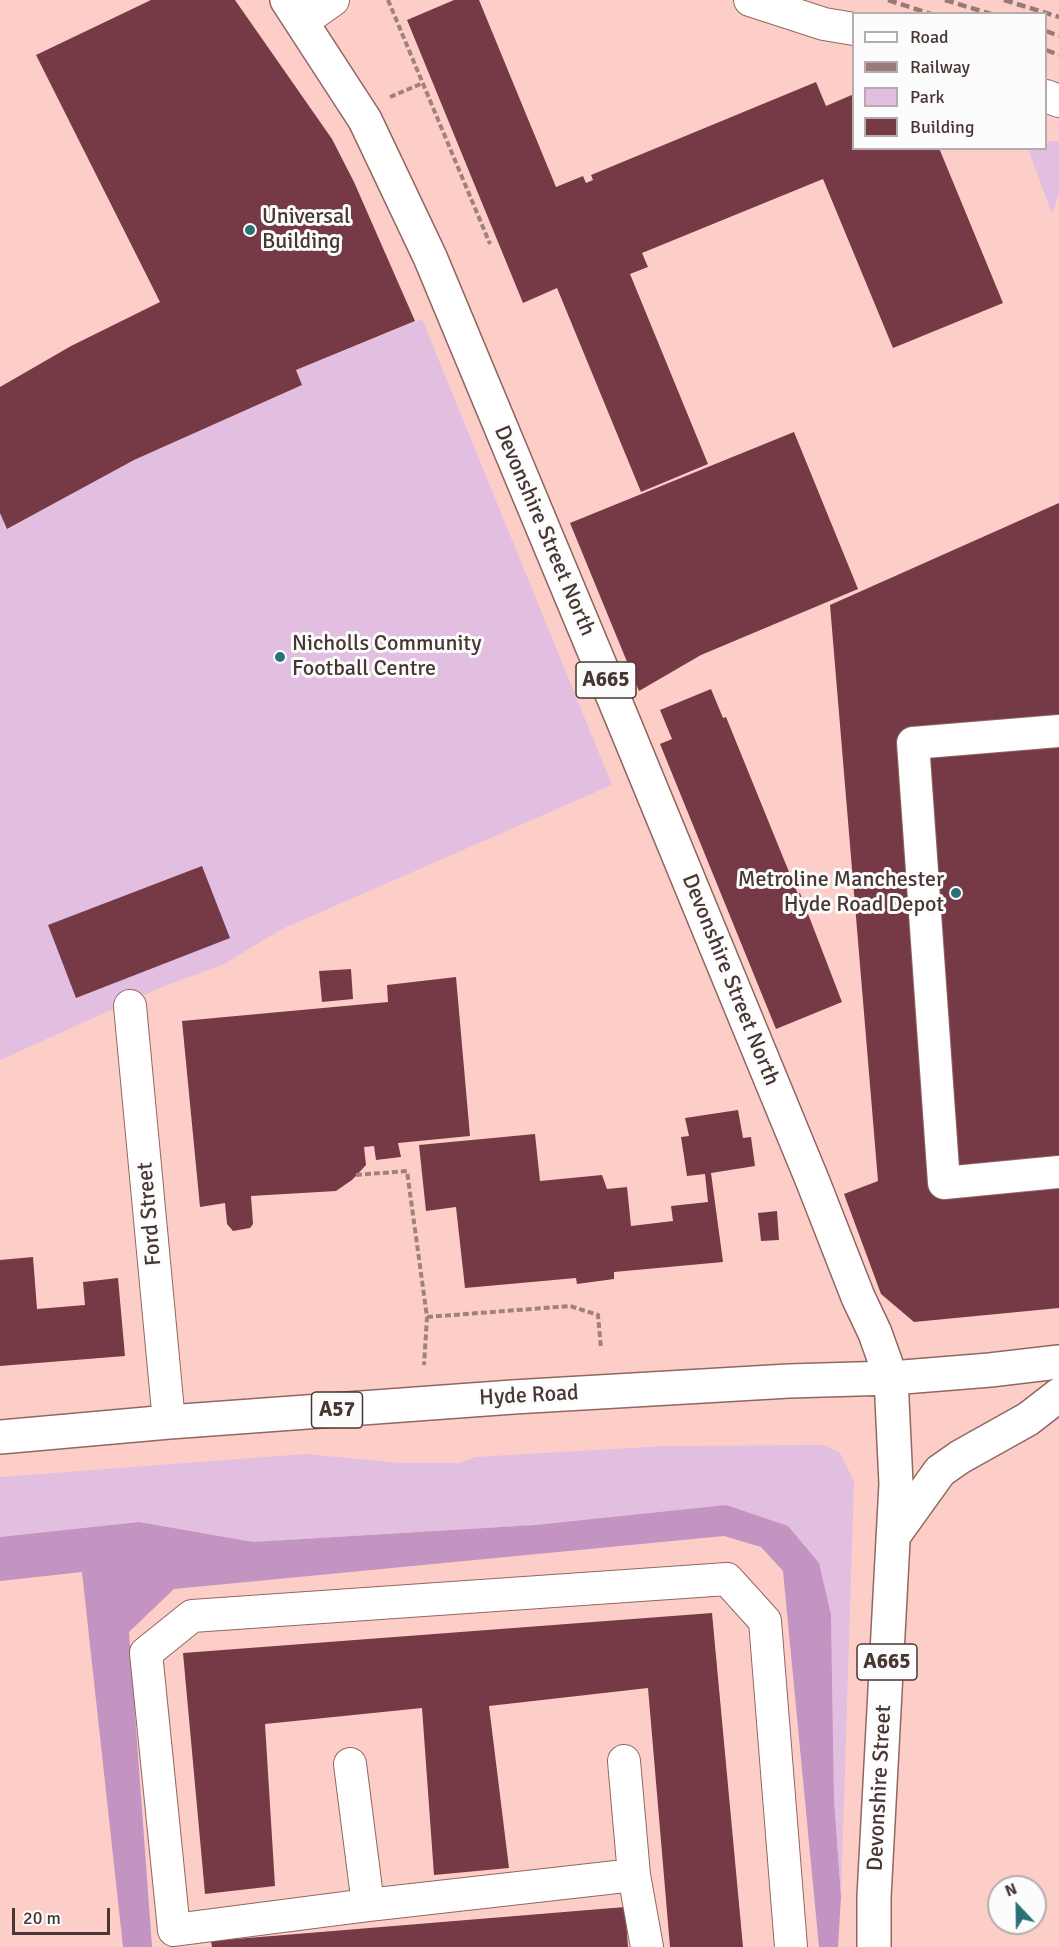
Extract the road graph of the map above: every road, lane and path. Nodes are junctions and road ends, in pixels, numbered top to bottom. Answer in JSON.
{"nodes":[{"id":1,"x":333,"y":0,"type":"edge"},
{"id":2,"x":388,"y":0,"type":"edge"},
{"id":3,"x":750,"y":0,"type":"edge"},
{"id":4,"x":295,"y":11,"type":"edge"},
{"id":5,"x":852,"y":29,"type":"edge"},
{"id":6,"x":423,"y":83,"type":"junction"},
{"id":7,"x":386,"y":99,"type":"dead end"},
{"id":8,"x":490,"y":244,"type":"dead end"},
{"id":9,"x":1059,"y":731,"type":"edge"},
{"id":10,"x":130,"y":1006,"type":"dead end"},
{"id":11,"x":1059,"y":1172,"type":"edge"},
{"id":12,"x":356,"y":1175,"type":"dead end"},
{"id":13,"x":427,"y":1317,"type":"junction"},
{"id":14,"x":601,"y":1349,"type":"dead end"},
{"id":15,"x":1059,"y":1362,"type":"edge"},
{"id":16,"x":424,"y":1365,"type":"dead end"},
{"id":17,"x":891,"y":1378,"type":"junction"},
{"id":18,"x":1059,"y":1395,"type":"edge"},
{"id":19,"x":169,"y":1422,"type":"junction"},
{"id":20,"x":0,"y":1437,"type":"edge"},
{"id":21,"x":894,"y":1534,"type":"junction"},
{"id":22,"x":624,"y":1761,"type":"dead end"},
{"id":23,"x":350,"y":1764,"type":"dead end"},
{"id":24,"x":634,"y":1875,"type":"junction"},
{"id":25,"x":368,"y":1905,"type":"junction"},
{"id":26,"x":175,"y":1938,"type":"edge"},
{"id":27,"x":647,"y":1947,"type":"edge"},
{"id":28,"x":791,"y":1947,"type":"edge"},
{"id":29,"x":874,"y":1947,"type":"edge"}],
"edges":[{"from":1,"to":4,"type":"street"},
{"from":2,"to":6,"type":"path"},
{"from":3,"to":5,"type":"street"},
{"from":4,"to":17,"type":"highway","name":"Devonshire Street North","number":"A665"},
{"from":6,"to":7,"type":"path"},
{"from":6,"to":8,"type":"path"},
{"from":9,"to":11,"type":"street"},
{"from":10,"to":19,"type":"street","name":"Ford Street"},
{"from":12,"to":13,"type":"path"},
{"from":13,"to":14,"type":"path"},
{"from":13,"to":16,"type":"path"},
{"from":15,"to":17,"type":"highway","name":"Hyde Road","number":"A57"},
{"from":17,"to":19,"type":"highway","name":"Hyde Road","number":"A57"},
{"from":17,"to":21,"type":"highway","name":"Devonshire Street","number":"A665"},
{"from":18,"to":21,"type":"highway"},
{"from":19,"to":20,"type":"highway","name":"Hyde Road","number":"A57"},
{"from":21,"to":29,"type":"highway","name":"Devonshire Street","number":"A665"},
{"from":22,"to":24,"type":"street"},
{"from":23,"to":25,"type":"street"},
{"from":24,"to":25,"type":"street"},
{"from":24,"to":27,"type":"street"},
{"from":25,"to":26,"type":"street"},
{"from":26,"to":28,"type":"street"}]}
